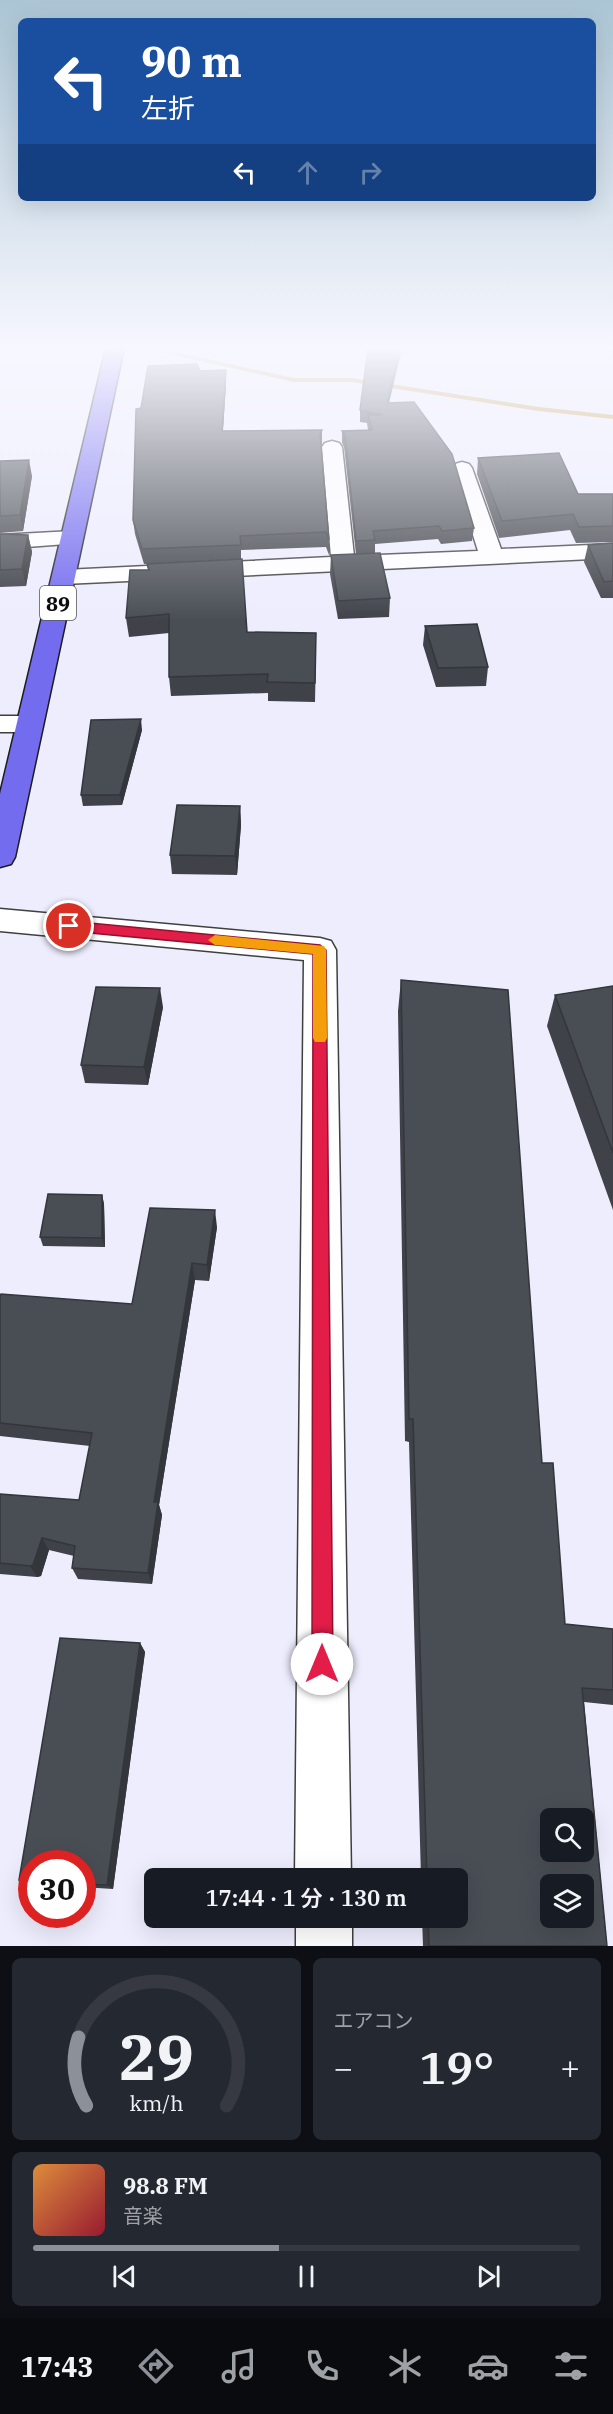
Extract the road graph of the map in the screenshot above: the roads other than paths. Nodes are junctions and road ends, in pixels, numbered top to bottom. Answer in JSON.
{"nodes":[{"id":1,"x":94,"y":439,"type":"edge"},
{"id":2,"x":332,"y":447,"type":"dead end"},
{"id":3,"x":462,"y":468,"type":"dead end"},
{"id":4,"x":72,"y":538,"type":"junction"},
{"id":5,"x":0,"y":542,"type":"edge"},
{"id":6,"x":613,"y":551,"type":"edge"},
{"id":7,"x":492,"y":557,"type":"junction"},
{"id":8,"x":343,"y":564,"type":"junction"},
{"id":9,"x":64,"y":577,"type":"junction"},
{"id":10,"x":0,"y":724,"type":"edge"},
{"id":11,"x":30,"y":724,"type":"junction"},
{"id":12,"x":0,"y":857,"type":"edge"},
{"id":13,"x":0,"y":920,"type":"edge"},
{"id":14,"x":323,"y":1868,"type":"edge"},
{"id":15,"x":324,"y":1928,"type":"edge"},
{"id":16,"x":324,"y":1946,"type":"edge"}],
"edges":[{"from":1,"to":4,"type":"main road","number":"89"},
{"from":2,"to":8,"type":"street"},
{"from":3,"to":7,"type":"street"},
{"from":4,"to":5,"type":"street"},
{"from":4,"to":9,"type":"main road","number":"89"},
{"from":6,"to":7,"type":"street"},
{"from":7,"to":8,"type":"street"},
{"from":8,"to":9,"type":"street"},
{"from":9,"to":11,"type":"main road","number":"89"},
{"from":10,"to":11,"type":"street"},
{"from":11,"to":12,"type":"main road","number":"89"},
{"from":13,"to":14,"type":"street"},
{"from":15,"to":16,"type":"street"}]}
